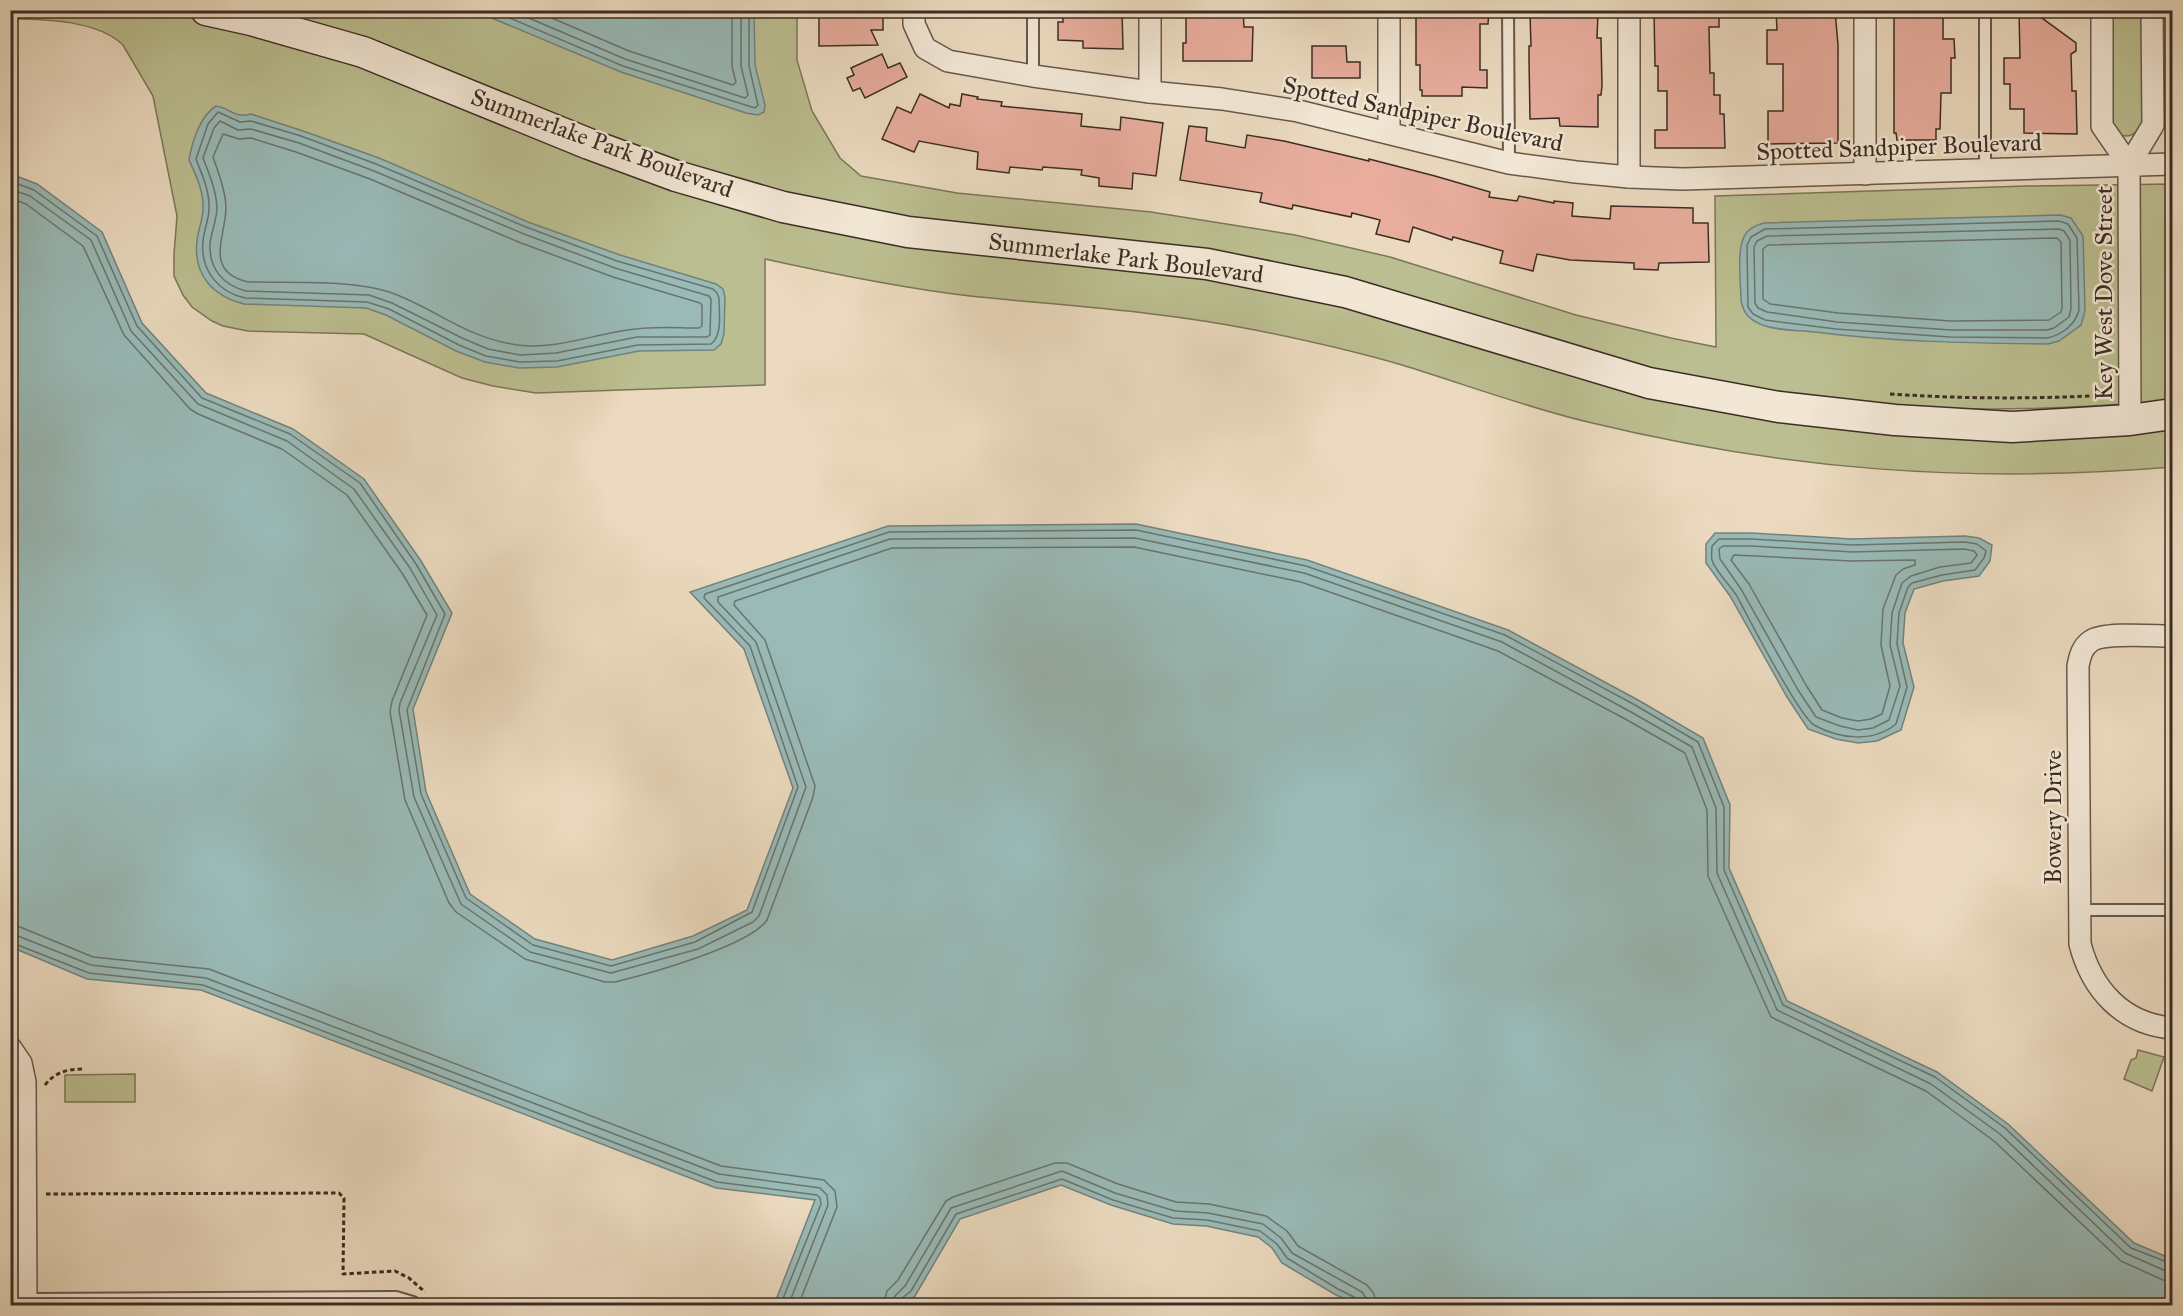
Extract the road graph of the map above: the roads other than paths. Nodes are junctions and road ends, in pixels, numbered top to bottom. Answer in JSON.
{"nodes":[{"id":1,"x":206,"y":10,"type":"edge"},
{"id":2,"x":914,"y":10,"type":"edge"},
{"id":3,"x":1032,"y":10,"type":"edge"},
{"id":4,"x":1150,"y":10,"type":"edge"},
{"id":5,"x":1389,"y":10,"type":"edge"},
{"id":6,"x":1508,"y":10,"type":"edge"},
{"id":7,"x":1629,"y":10,"type":"edge"},
{"id":8,"x":1865,"y":10,"type":"edge"},
{"id":9,"x":1985,"y":10,"type":"edge"},
{"id":10,"x":2102,"y":10,"type":"edge"},
{"id":11,"x":2152,"y":10,"type":"edge"},
{"id":12,"x":1033,"y":76,"type":"junction"},
{"id":13,"x":1150,"y":92,"type":"junction"},
{"id":14,"x":1389,"y":133,"type":"junction"},
{"id":15,"x":1509,"y":163,"type":"junction"},
{"id":16,"x":2130,"y":165,"type":"junction"},
{"id":17,"x":2172,"y":165,"type":"edge"},
{"id":18,"x":1985,"y":170,"type":"junction"},
{"id":19,"x":1864,"y":174,"type":"junction"},
{"id":20,"x":1629,"y":177,"type":"junction"},
{"id":21,"x":2172,"y":414,"type":"edge"},
{"id":22,"x":2130,"y":420,"type":"junction"},
{"id":23,"x":2172,"y":636,"type":"edge"},
{"id":24,"x":2079,"y":910,"type":"junction"},
{"id":25,"x":2172,"y":910,"type":"edge"},
{"id":26,"x":2172,"y":1028,"type":"edge"},
{"id":27,"x":10,"y":1047,"type":"edge"},
{"id":28,"x":26,"y":1302,"type":"edge"},
{"id":29,"x":420,"y":1302,"type":"edge"}],
"edges":[{"from":1,"to":22,"type":"main road","name":"Summerlake Park Boulevard"},
{"from":2,"to":12,"type":"street","name":"Spotted Sandpiper Boulevard"},
{"from":3,"to":12,"type":"lane"},
{"from":4,"to":13,"type":"street"},
{"from":5,"to":14,"type":"street"},
{"from":6,"to":15,"type":"lane"},
{"from":7,"to":20,"type":"street"},
{"from":8,"to":19,"type":"street"},
{"from":9,"to":18,"type":"lane"},
{"from":10,"to":16,"type":"street","name":"Key West Dove Street"},
{"from":11,"to":16,"type":"street","name":"Key West Dove Street"},
{"from":12,"to":13,"type":"street","name":"Spotted Sandpiper Boulevard"},
{"from":13,"to":14,"type":"street","name":"Spotted Sandpiper Boulevard"},
{"from":14,"to":15,"type":"street","name":"Spotted Sandpiper Boulevard"},
{"from":15,"to":20,"type":"street","name":"Spotted Sandpiper Boulevard"},
{"from":16,"to":17,"type":"street","name":"Spotted Sandpiper Boulevard"},
{"from":16,"to":18,"type":"street","name":"Spotted Sandpiper Boulevard"},
{"from":16,"to":22,"type":"street","name":"Key West Dove Street"},
{"from":18,"to":19,"type":"street","name":"Spotted Sandpiper Boulevard"},
{"from":19,"to":20,"type":"street","name":"Spotted Sandpiper Boulevard"},
{"from":21,"to":22,"type":"main road","name":"Summerlake Park Boulevard"},
{"from":23,"to":24,"type":"street","name":"Bowery Drive"},
{"from":24,"to":25,"type":"lane"},
{"from":24,"to":26,"type":"street","name":"Bowery Drive"},
{"from":27,"to":28,"type":"street"},
{"from":28,"to":29,"type":"lane"}]}
